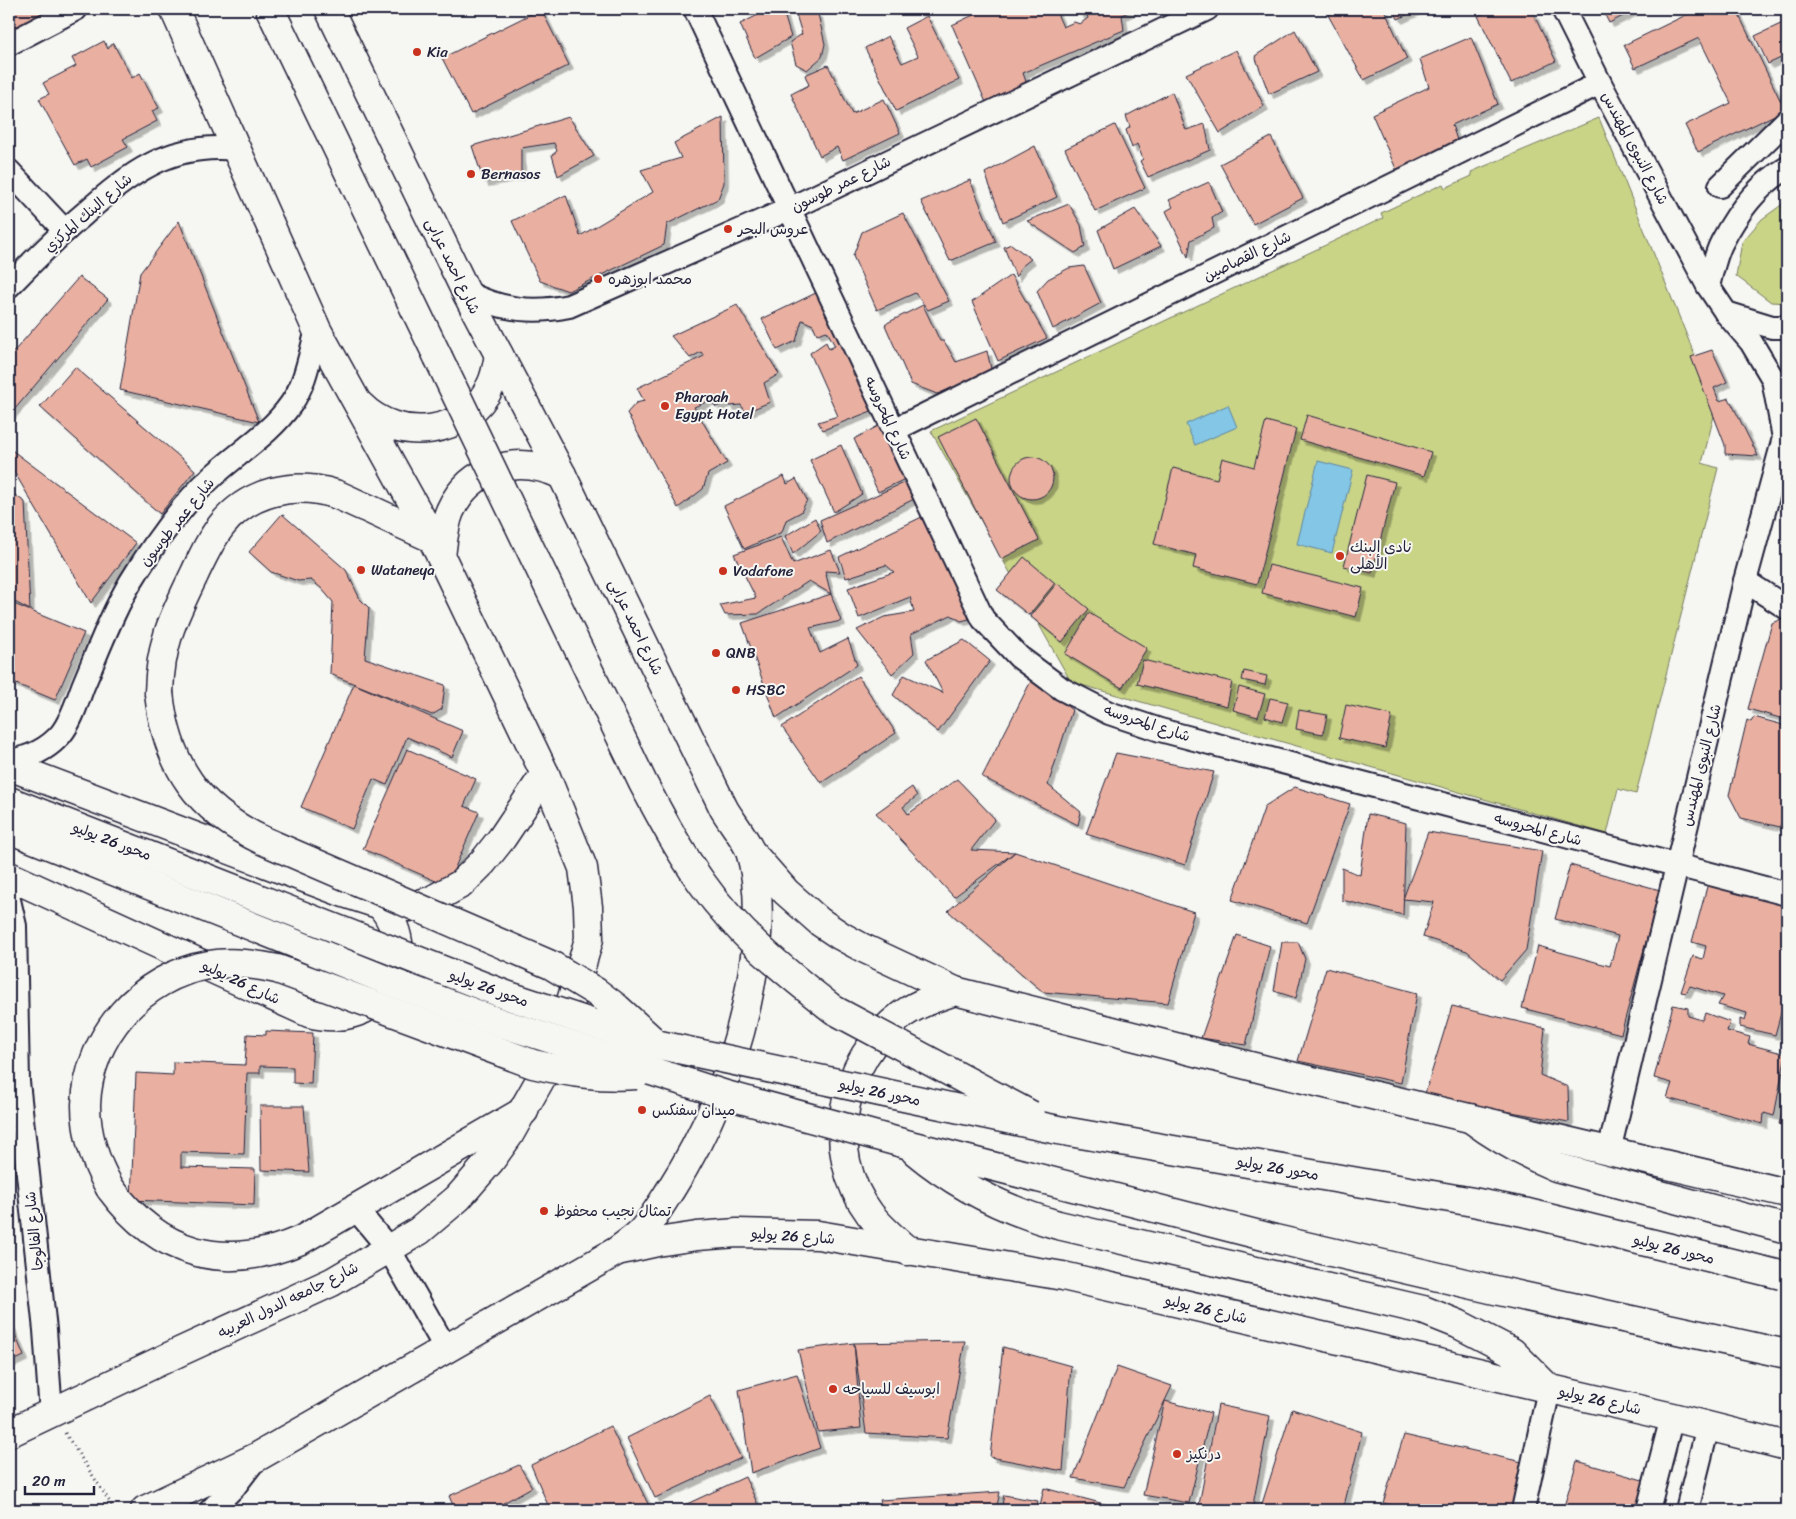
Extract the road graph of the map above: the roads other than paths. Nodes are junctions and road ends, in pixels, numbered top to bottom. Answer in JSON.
{"nodes":[{"id":1,"x":76,"y":9,"type":"edge"},
{"id":2,"x":174,"y":9,"type":"edge"},
{"id":3,"x":270,"y":9,"type":"edge"},
{"id":4,"x":329,"y":9,"type":"edge"},
{"id":5,"x":695,"y":9,"type":"edge"},
{"id":6,"x":1207,"y":9,"type":"edge"},
{"id":7,"x":1563,"y":9,"type":"edge"},
{"id":8,"x":9,"y":44,"type":"edge"},
{"id":9,"x":1600,"y":83,"type":"junction"},
{"id":10,"x":1787,"y":120,"type":"edge"},
{"id":11,"x":236,"y":149,"type":"junction"},
{"id":12,"x":1787,"y":168,"type":"edge"},
{"id":13,"x":9,"y":171,"type":"edge"},
{"id":14,"x":1756,"y":194,"type":"junction"},
{"id":15,"x":790,"y":209,"type":"junction"},
{"id":16,"x":65,"y":231,"type":"junction"},
{"id":17,"x":9,"y":286,"type":"edge"},
{"id":18,"x":1708,"y":286,"type":"junction"},
{"id":19,"x":466,"y":292,"type":"junction"},
{"id":20,"x":1726,"y":313,"type":"junction"},
{"id":21,"x":1787,"y":327,"type":"edge"},
{"id":22,"x":317,"y":330,"type":"junction"},
{"id":23,"x":499,"y":355,"type":"junction"},
{"id":24,"x":1780,"y":375,"type":"edge"},
{"id":25,"x":356,"y":401,"type":"junction"},
{"id":26,"x":894,"y":430,"type":"junction"},
{"id":27,"x":562,"y":475,"type":"junction"},
{"id":28,"x":436,"y":548,"type":"junction"},
{"id":29,"x":1746,"y":581,"type":"junction"},
{"id":30,"x":1787,"y":608,"type":"edge"},
{"id":31,"x":9,"y":761,"type":"edge"},
{"id":32,"x":9,"y":766,"type":"edge"},
{"id":33,"x":545,"y":774,"type":"junction"},
{"id":34,"x":9,"y":801,"type":"edge"},
{"id":35,"x":9,"y":829,"type":"edge"},
{"id":36,"x":750,"y":850,"type":"junction"},
{"id":37,"x":1676,"y":866,"type":"junction"},
{"id":38,"x":9,"y":876,"type":"edge"},
{"id":39,"x":1787,"y":894,"type":"edge"},
{"id":40,"x":9,"y":900,"type":"edge"},
{"id":41,"x":380,"y":904,"type":"junction"},
{"id":42,"x":955,"y":991,"type":"junction"},
{"id":43,"x":655,"y":1044,"type":"junction"},
{"id":44,"x":654,"y":1073,"type":"junction"},
{"id":45,"x":524,"y":1111,"type":"junction"},
{"id":46,"x":1470,"y":1118,"type":"junction"},
{"id":47,"x":1058,"y":1130,"type":"junction"},
{"id":48,"x":906,"y":1144,"type":"junction"},
{"id":49,"x":1609,"y":1151,"type":"junction"},
{"id":50,"x":1787,"y":1193,"type":"edge"},
{"id":51,"x":356,"y":1209,"type":"junction"},
{"id":52,"x":1787,"y":1229,"type":"edge"},
{"id":53,"x":389,"y":1249,"type":"junction"},
{"id":54,"x":617,"y":1251,"type":"junction"},
{"id":55,"x":909,"y":1252,"type":"junction"},
{"id":56,"x":1784,"y":1275,"type":"edge"},
{"id":57,"x":446,"y":1349,"type":"junction"},
{"id":58,"x":1787,"y":1354,"type":"edge"},
{"id":59,"x":1549,"y":1389,"type":"junction"},
{"id":60,"x":51,"y":1413,"type":"junction"},
{"id":61,"x":1672,"y":1417,"type":"junction"},
{"id":62,"x":1708,"y":1426,"type":"junction"},
{"id":63,"x":9,"y":1433,"type":"edge"},
{"id":64,"x":1787,"y":1446,"type":"edge"},
{"id":65,"x":257,"y":1457,"type":"junction"},
{"id":66,"x":145,"y":1510,"type":"edge"},
{"id":67,"x":211,"y":1510,"type":"edge"},
{"id":68,"x":1523,"y":1510,"type":"edge"},
{"id":69,"x":1648,"y":1510,"type":"edge"},
{"id":70,"x":1687,"y":1510,"type":"edge"}],
"edges":[{"from":1,"to":8,"type":"street"},
{"from":2,"to":11,"type":"main road"},
{"from":3,"to":47,"type":"main road","bridge":true},
{"from":4,"to":19,"type":"main road","name":"شارع احمد عرابى"},
{"from":5,"to":15,"type":"street","name":"شارع المحروسه"},
{"from":6,"to":15,"type":"street","name":"شارع عمر طوسون"},
{"from":7,"to":9,"type":"street","name":"شارع النبوى المهندس"},
{"from":9,"to":18,"type":"street","name":"شارع النبوى المهندس"},
{"from":9,"to":26,"type":"street","name":"شارع القصاصين"},
{"from":10,"to":14,"type":"street"},
{"from":11,"to":16,"type":"street","name":"شارع البنك المركزي"},
{"from":11,"to":22,"type":"main road"},
{"from":12,"to":14,"type":"street"},
{"from":13,"to":16,"type":"street"},
{"from":14,"to":18,"type":"street"},
{"from":15,"to":19,"type":"street","name":"شارع عمر طوسون"},
{"from":15,"to":26,"type":"street","name":"شارع المحروسه"},
{"from":16,"to":17,"type":"street","name":"شارع البنك المركزي"},
{"from":18,"to":20,"type":"street","name":"شارع النبوى المهندس"},
{"from":19,"to":23,"type":"main road","name":"شارع احمد عرابى"},
{"from":20,"to":21,"type":"street"},
{"from":20,"to":24,"type":"street","name":"شارع النبوى المهندس"},
{"from":22,"to":25,"type":"main road"},
{"from":22,"to":31,"type":"street","name":"شارع عمر طوسون"},
{"from":23,"to":25,"type":"main road"},
{"from":23,"to":27,"type":"main road","name":"شارع احمد عرابى"},
{"from":24,"to":29,"type":"street","name":"شارع النبوى المهندس"},
{"from":25,"to":28,"type":"main road"},
{"from":26,"to":37,"type":"street","name":"شارع المحروسه"},
{"from":27,"to":28,"type":"main road"},
{"from":27,"to":36,"type":"main road","name":"شارع احمد عرابى"},
{"from":28,"to":33,"type":"main road"},
{"from":28,"to":43,"type":"main road","bridge":true},
{"from":29,"to":30,"type":"street"},
{"from":29,"to":37,"type":"street","name":"شارع النبوى المهندس"},
{"from":32,"to":41,"type":"main road"},
{"from":33,"to":41,"type":"main road"},
{"from":33,"to":45,"type":"main road"},
{"from":34,"to":43,"type":"main road","name":"محور 26 يوليو","bridge":true},
{"from":35,"to":44,"type":"main road","name":"محور 26 يوليو","bridge":true},
{"from":36,"to":42,"type":"main road"},
{"from":36,"to":54,"type":"main road","name":"شارع احمد عرابى"},
{"from":37,"to":39,"type":"street","name":"شارع المحروسه"},
{"from":37,"to":49,"type":"street","name":"شارع النبوى المهندس"},
{"from":38,"to":41,"type":"main road","name":"شارع 26 يوليو"},
{"from":40,"to":60,"type":"street","name":"شارع الفالوجا"},
{"from":42,"to":46,"type":"main road"},
{"from":42,"to":55,"type":"main road"},
{"from":43,"to":47,"type":"main road","name":"محور 26 يوليو","bridge":true},
{"from":44,"to":48,"type":"main road","name":"محور 26 يوليو","bridge":true},
{"from":44,"to":51,"type":"main road","bridge":true},
{"from":45,"to":51,"type":"main road"},
{"from":45,"to":53,"type":"main road","name":"شارع جامعه الدول العربيه"},
{"from":46,"to":49,"type":"main road"},
{"from":46,"to":52,"type":"main road"},
{"from":47,"to":56,"type":"main road","name":"محور 26 يوليو","bridge":true},
{"from":48,"to":58,"type":"main road","name":"محور 26 يوليو"},
{"from":48,"to":59,"type":"main road"},
{"from":49,"to":50,"type":"main road"},
{"from":51,"to":53,"type":"street"},
{"from":53,"to":57,"type":"street"},
{"from":53,"to":60,"type":"main road","name":"شارع جامعه الدول العربيه"},
{"from":54,"to":55,"type":"main road","name":"شارع 26 يوليو"},
{"from":54,"to":57,"type":"main road"},
{"from":55,"to":59,"type":"main road","name":"شارع 26 يوليو"},
{"from":57,"to":65,"type":"main road"},
{"from":59,"to":61,"type":"main road","name":"شارع 26 يوليو"},
{"from":59,"to":68,"type":"street"},
{"from":60,"to":63,"type":"main road","name":"شارع جامعه الدول العربيه"},
{"from":61,"to":62,"type":"main road","name":"شارع 26 يوليو"},
{"from":61,"to":69,"type":"street"},
{"from":62,"to":64,"type":"main road","name":"شارع 26 يوليو"},
{"from":62,"to":70,"type":"street"},
{"from":65,"to":66,"type":"main road"},
{"from":65,"to":67,"type":"street"}]}
